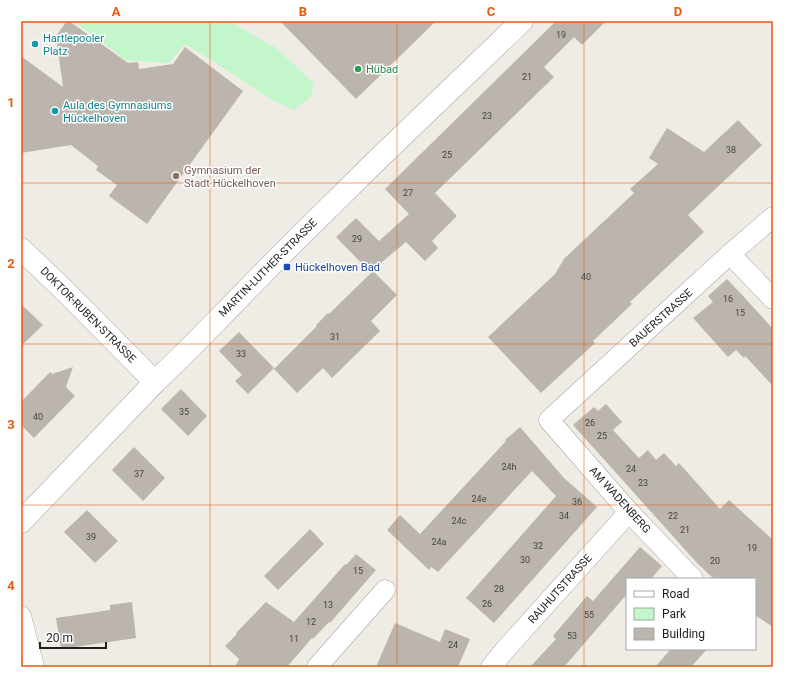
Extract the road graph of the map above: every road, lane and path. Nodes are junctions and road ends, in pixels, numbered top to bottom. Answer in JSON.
{"nodes":[{"id":1,"x":522,"y":21,"type":"edge"},
{"id":2,"x":773,"y":217,"type":"edge"},
{"id":3,"x":21,"y":249,"type":"edge"},
{"id":4,"x":730,"y":254,"type":"junction"},
{"id":5,"x":773,"y":299,"type":"edge"},
{"id":6,"x":155,"y":382,"type":"junction"},
{"id":7,"x":549,"y":420,"type":"joint"},
{"id":8,"x":629,"y":512,"type":"junction"},
{"id":9,"x":21,"y":522,"type":"edge"},
{"id":10,"x":693,"y":578,"type":"edge"},
{"id":11,"x":385,"y":590,"type":"dead end"},
{"id":12,"x":21,"y":616,"type":"edge"},
{"id":13,"x":34,"y":667,"type":"edge"},
{"id":14,"x":316,"y":667,"type":"edge"},
{"id":15,"x":491,"y":667,"type":"edge"}],
"edges":[{"from":1,"to":6,"type":"street","name":"MARTIN-LUTHER-STRASSE"},
{"from":2,"to":4,"type":"street","name":"BAUERSTRASSE"},
{"from":3,"to":6,"type":"street","name":"DOKTOR-RUBEN-STRASSE"},
{"from":4,"to":5,"type":"street"},
{"from":4,"to":7,"type":"street","name":"BAUERSTRASSE"},
{"from":6,"to":9,"type":"street","name":"MARTIN-LUTHER-STRASSE"},
{"from":7,"to":8,"type":"street","name":"AM WADENBERG"},
{"from":8,"to":10,"type":"street","name":"AM WADENBERG"},
{"from":8,"to":15,"type":"street","name":"RAUHUTSTRASSE"},
{"from":11,"to":14,"type":"street"},
{"from":12,"to":13,"type":"street"}]}
